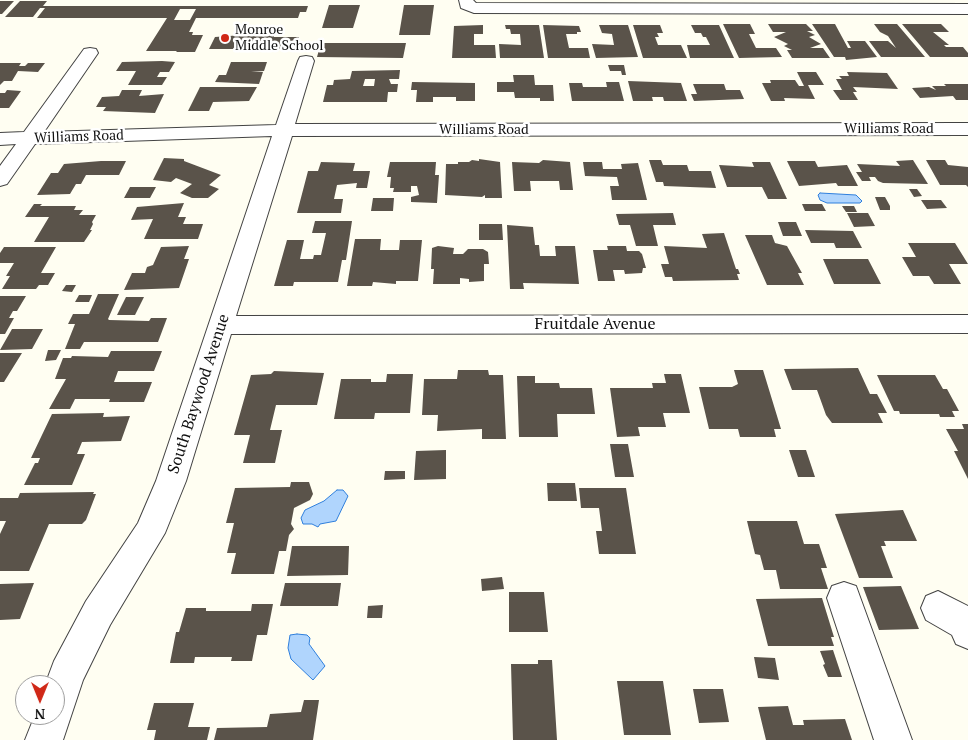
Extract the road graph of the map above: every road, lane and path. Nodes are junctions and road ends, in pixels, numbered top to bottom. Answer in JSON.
{"nodes":[{"id":1,"x":466,"y":3,"type":"edge"},
{"id":2,"x":968,"y":9,"type":"edge"},
{"id":3,"x":90,"y":53,"type":"dead end"},
{"id":4,"x":306,"y":61,"type":"dead end"},
{"id":5,"x":968,"y":129,"type":"edge"},
{"id":6,"x":284,"y":130,"type":"junction"},
{"id":7,"x":30,"y":138,"type":"junction"},
{"id":8,"x":0,"y":139,"type":"edge"},
{"id":9,"x":0,"y":180,"type":"edge"},
{"id":10,"x":968,"y":324,"type":"edge"},
{"id":11,"x":221,"y":325,"type":"junction"},
{"id":12,"x":844,"y":598,"type":"dead end"},
{"id":13,"x":938,"y":608,"type":"dead end"},
{"id":14,"x":968,"y":632,"type":"edge"},
{"id":15,"x":65,"y":680,"type":"edge"},
{"id":16,"x":49,"y":725,"type":"edge"},
{"id":17,"x":44,"y":740,"type":"edge"},
{"id":18,"x":893,"y":740,"type":"edge"}],
"edges":[{"from":1,"to":2,"type":"street"},
{"from":3,"to":7,"type":"street"},
{"from":4,"to":6,"type":"street","name":"South Baywood Avenue"},
{"from":5,"to":6,"type":"street","name":"Williams Road"},
{"from":6,"to":7,"type":"street","name":"Williams Road"},
{"from":6,"to":11,"type":"street","name":"South Baywood Avenue"},
{"from":7,"to":8,"type":"street","name":"Williams Road"},
{"from":7,"to":9,"type":"street"},
{"from":10,"to":11,"type":"street","name":"Fruitdale Avenue"},
{"from":11,"to":15,"type":"street","name":"South Baywood Avenue"},
{"from":12,"to":18,"type":"street"},
{"from":13,"to":14,"type":"street"},
{"from":16,"to":17,"type":"street"}]}
